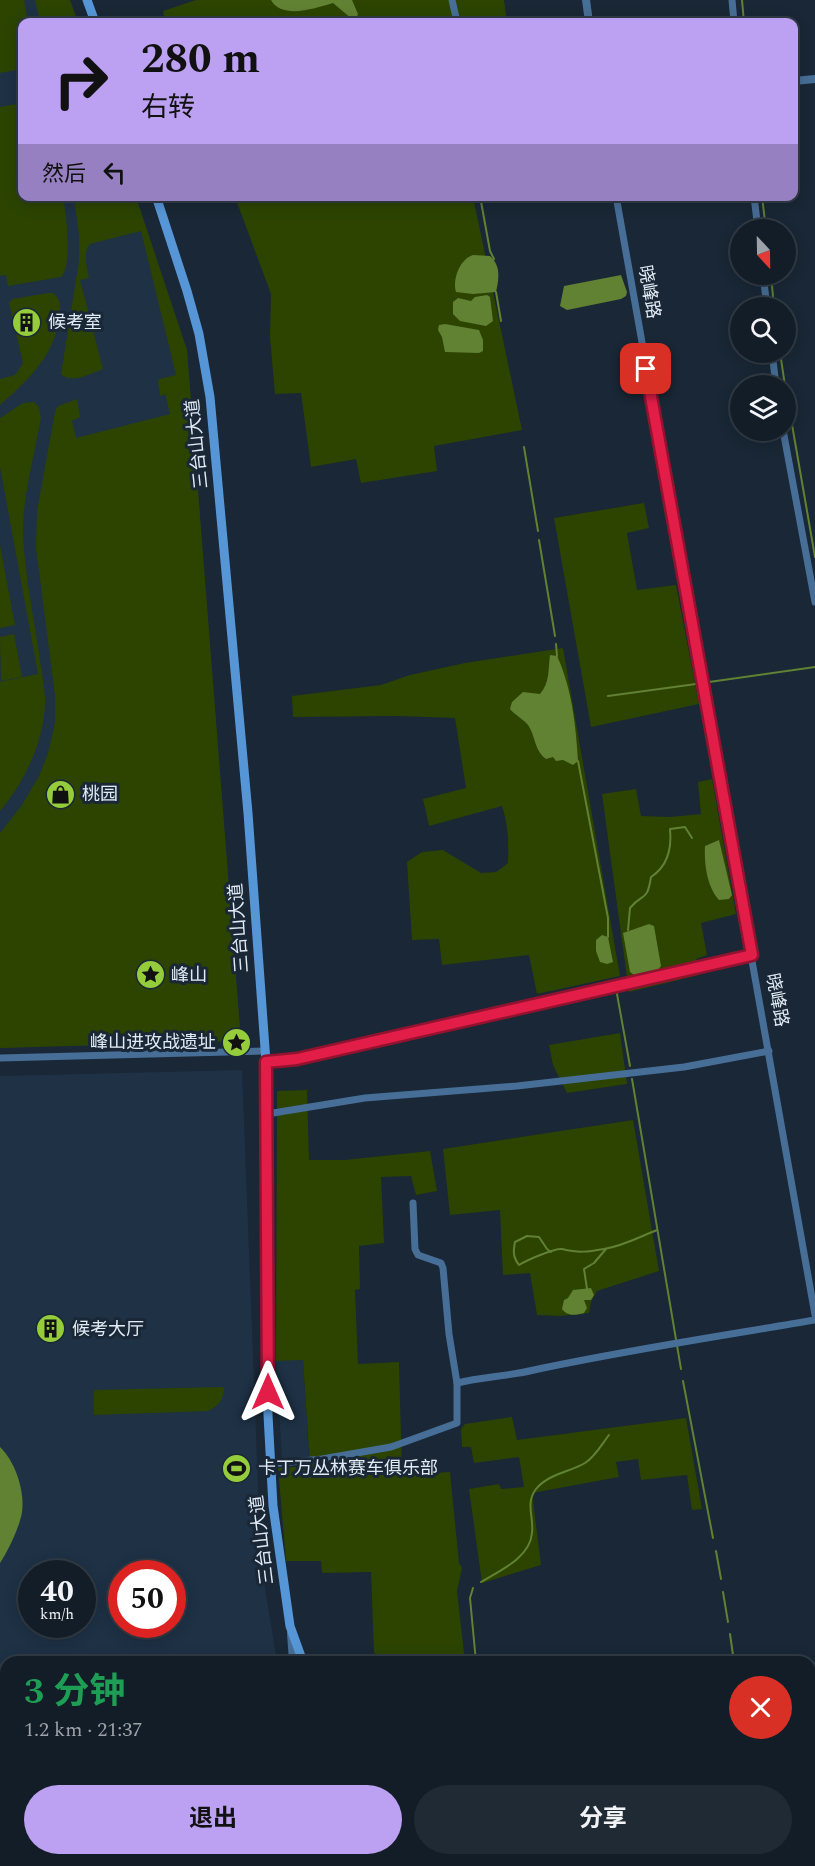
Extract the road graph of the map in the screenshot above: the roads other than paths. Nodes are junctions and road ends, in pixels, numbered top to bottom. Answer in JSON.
{"nodes":[{"id":1,"x":87,"y":0,"type":"edge"},
{"id":2,"x":452,"y":0,"type":"edge"},
{"id":3,"x":586,"y":0,"type":"edge"},
{"id":4,"x":732,"y":0,"type":"edge"},
{"id":5,"x":94,"y":18,"type":"edge"},
{"id":6,"x":456,"y":18,"type":"edge"},
{"id":7,"x":588,"y":18,"type":"edge"},
{"id":8,"x":734,"y":18,"type":"edge"},
{"id":9,"x":815,"y":79,"type":"edge"},
{"id":10,"x":798,"y":81,"type":"edge"},
{"id":11,"x":158,"y":201,"type":"edge"},
{"id":12,"x":617,"y":201,"type":"edge"},
{"id":13,"x":755,"y":201,"type":"edge"},
{"id":14,"x":757,"y":219,"type":"edge"},
{"id":15,"x":785,"y":441,"type":"edge"},
{"id":16,"x":815,"y":602,"type":"edge"},
{"id":17,"x":752,"y":955,"type":"junction"},
{"id":18,"x":264,"y":1051,"type":"junction"},
{"id":19,"x":769,"y":1051,"type":"junction"},
{"id":20,"x":0,"y":1058,"type":"edge"},
{"id":21,"x":266,"y":1062,"type":"junction"},
{"id":22,"x":267,"y":1114,"type":"junction"},
{"id":23,"x":413,"y":1203,"type":"dead end"},
{"id":24,"x":815,"y":1315,"type":"edge"},
{"id":25,"x":815,"y":1320,"type":"edge"},
{"id":26,"x":457,"y":1383,"type":"junction"},
{"id":27,"x":271,"y":1464,"type":"junction"},
{"id":28,"x":290,"y":1626,"type":"junction"},
{"id":29,"x":292,"y":1656,"type":"edge"},
{"id":30,"x":301,"y":1656,"type":"edge"}],
"edges":[{"from":1,"to":5,"type":"main road"},
{"from":2,"to":6,"type":"street"},
{"from":3,"to":7,"type":"street"},
{"from":4,"to":8,"type":"street"},
{"from":9,"to":10,"type":"street"},
{"from":11,"to":18,"type":"main road","name":"三台山大道"},
{"from":12,"to":17,"type":"street","name":"晓峰路"},
{"from":13,"to":14,"type":"street"},
{"from":15,"to":16,"type":"street"},
{"from":17,"to":19,"type":"street","name":"晓峰路"},
{"from":17,"to":21,"type":"street"},
{"from":18,"to":20,"type":"street"},
{"from":18,"to":21,"type":"main road","name":"三台山大道"},
{"from":19,"to":22,"type":"street"},
{"from":19,"to":24,"type":"street","name":"晓峰路"},
{"from":21,"to":22,"type":"main road","name":"三台山大道"},
{"from":22,"to":27,"type":"main road","name":"三台山大道"},
{"from":23,"to":26,"type":"street"},
{"from":25,"to":26,"type":"street"},
{"from":26,"to":27,"type":"street"},
{"from":27,"to":28,"type":"main road","name":"三台山大道"},
{"from":28,"to":29,"type":"street"},
{"from":28,"to":30,"type":"main road","name":"三台山大道"}]}
